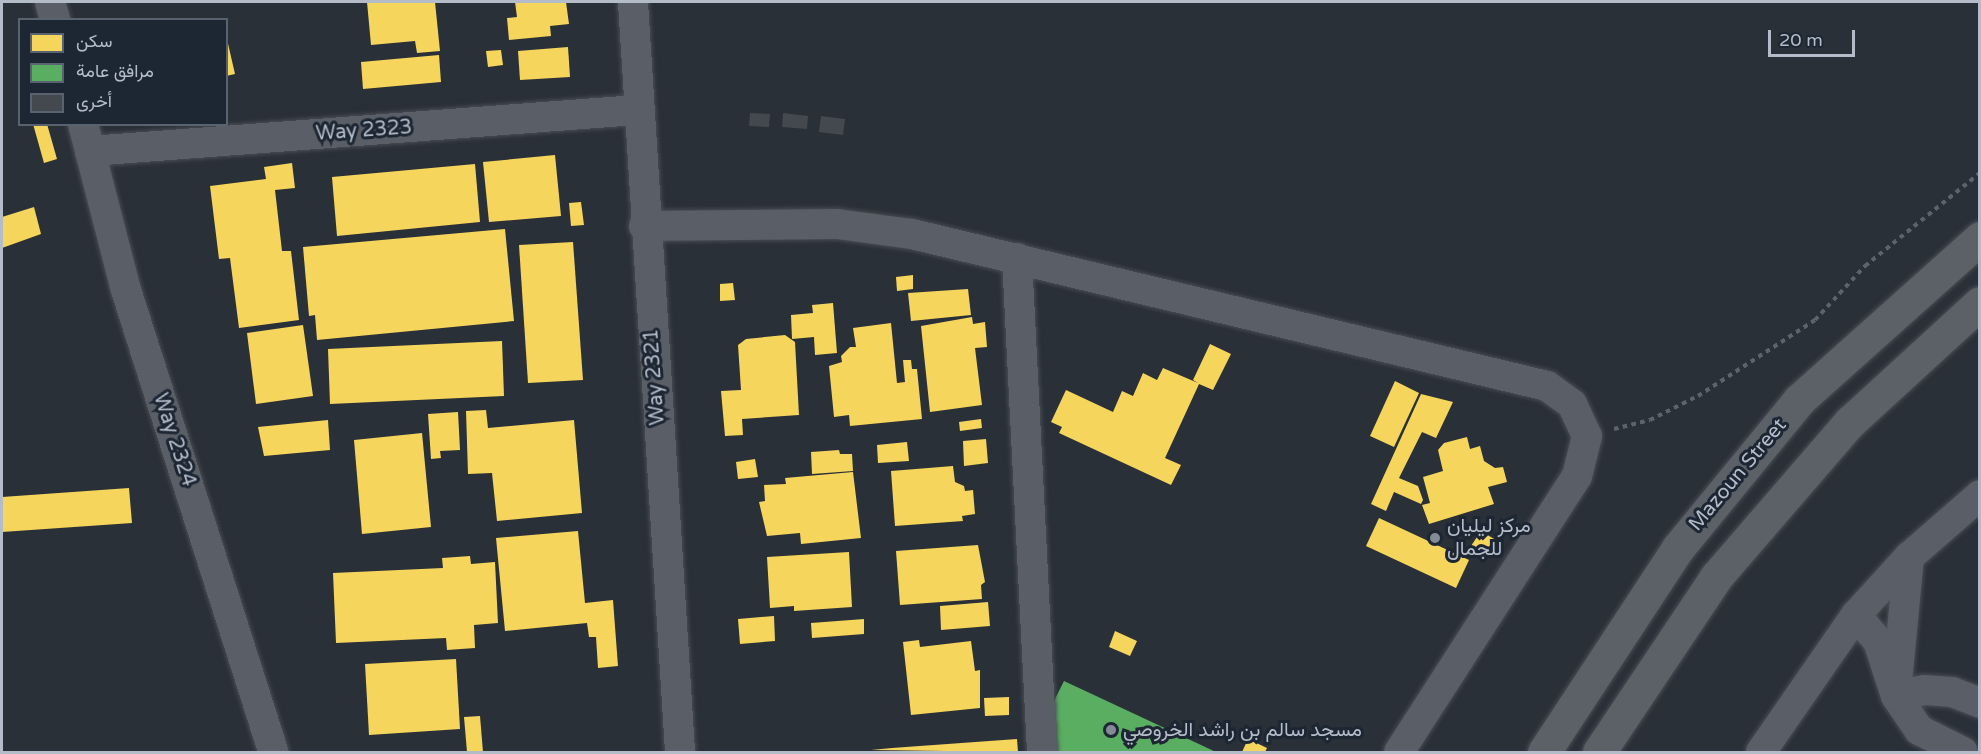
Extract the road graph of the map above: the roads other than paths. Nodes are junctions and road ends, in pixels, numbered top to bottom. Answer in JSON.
{"nodes":[{"id":1,"x":50,"y":2,"type":"edge"},
{"id":2,"x":633,"y":2,"type":"edge"},
{"id":3,"x":54,"y":18,"type":"edge"},
{"id":4,"x":638,"y":110,"type":"junction"},
{"id":5,"x":86,"y":138,"type":"edge"},
{"id":6,"x":645,"y":226,"type":"junction"},
{"id":7,"x":1980,"y":238,"type":"edge"},
{"id":8,"x":1017,"y":258,"type":"junction"},
{"id":9,"x":1980,"y":303,"type":"edge"},
{"id":10,"x":1980,"y":495,"type":"edge"},
{"id":11,"x":1909,"y":557,"type":"junction"},
{"id":12,"x":1856,"y":615,"type":"junction"},
{"id":13,"x":1896,"y":696,"type":"junction"},
{"id":14,"x":1980,"y":703,"type":"edge"},
{"id":15,"x":1912,"y":741,"type":"edge"},
{"id":16,"x":273,"y":753,"type":"edge"},
{"id":17,"x":680,"y":753,"type":"edge"},
{"id":18,"x":1042,"y":753,"type":"edge"},
{"id":19,"x":1399,"y":753,"type":"edge"},
{"id":20,"x":1544,"y":753,"type":"edge"},
{"id":21,"x":1599,"y":753,"type":"edge"},
{"id":22,"x":1761,"y":753,"type":"edge"},
{"id":23,"x":1963,"y":753,"type":"edge"}],
"edges":[{"from":1,"to":3,"type":"street"},
{"from":2,"to":4,"type":"street","name":"Way 2321"},
{"from":4,"to":5,"type":"street","name":"Way 2323"},
{"from":4,"to":6,"type":"street","name":"Way 2321"},
{"from":5,"to":16,"type":"street","name":"Way 2324"},
{"from":6,"to":8,"type":"street"},
{"from":6,"to":17,"type":"street","name":"Way 2321"},
{"from":7,"to":20,"type":"main road","name":"Mazoun Street"},
{"from":8,"to":18,"type":"street"},
{"from":8,"to":19,"type":"street"},
{"from":9,"to":21,"type":"main road"},
{"from":10,"to":11,"type":"street"},
{"from":11,"to":12,"type":"street"},
{"from":11,"to":13,"type":"street"},
{"from":12,"to":13,"type":"street"},
{"from":12,"to":22,"type":"street"},
{"from":13,"to":14,"type":"street"},
{"from":13,"to":15,"type":"street"},
{"from":15,"to":23,"type":"street"}]}
